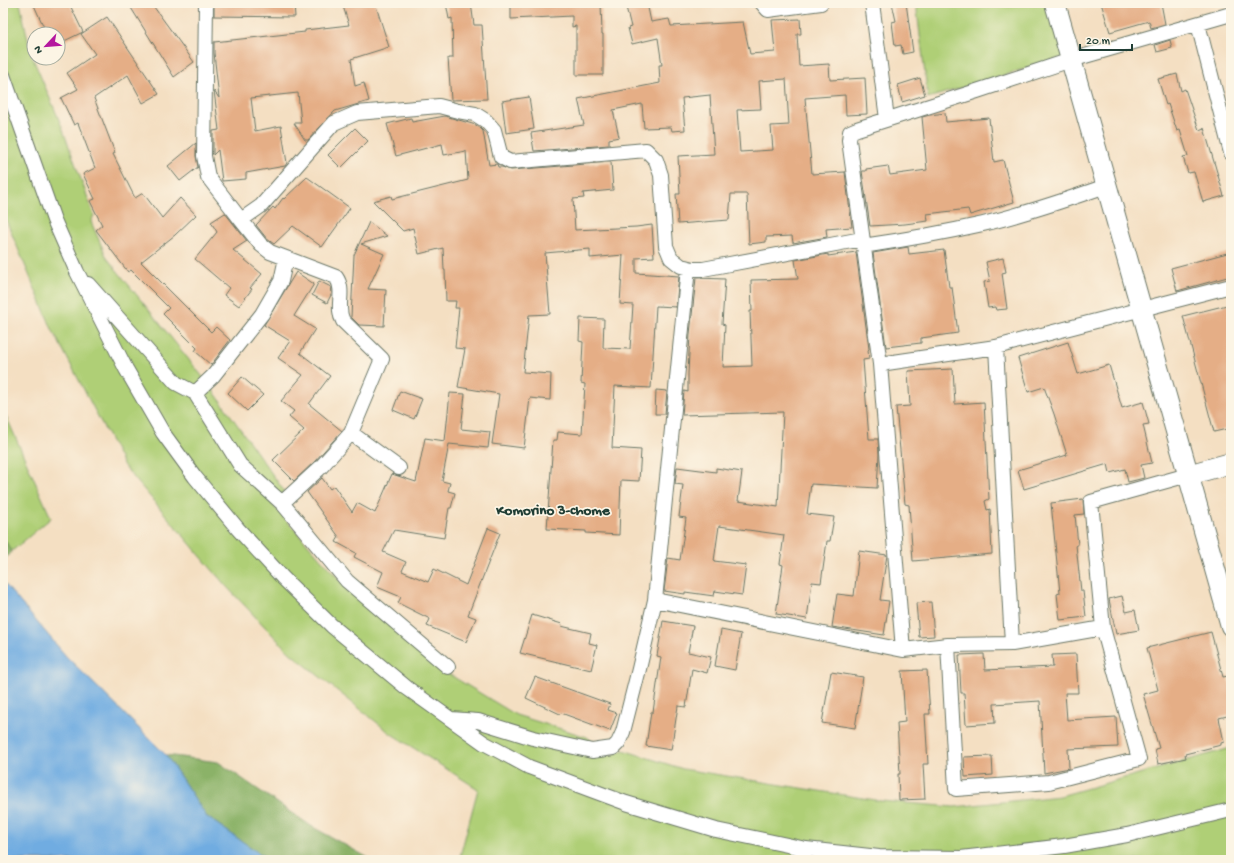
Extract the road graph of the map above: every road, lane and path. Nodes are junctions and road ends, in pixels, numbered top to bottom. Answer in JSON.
{"nodes":[{"id":1,"x":206,"y":3,"type":"edge"},
{"id":2,"x":762,"y":3,"type":"edge"},
{"id":3,"x":821,"y":3,"type":"edge"},
{"id":4,"x":872,"y":3,"type":"edge"},
{"id":5,"x":1055,"y":3,"type":"edge"},
{"id":6,"x":1231,"y":14,"type":"edge"},
{"id":7,"x":1198,"y":24,"type":"junction"},
{"id":8,"x":1071,"y":60,"type":"junction"},
{"id":9,"x":3,"y":75,"type":"edge"},
{"id":10,"x":887,"y":119,"type":"junction"},
{"id":11,"x":1231,"y":153,"type":"edge"},
{"id":12,"x":1106,"y":186,"type":"junction"},
{"id":13,"x":241,"y":220,"type":"junction"},
{"id":14,"x":862,"y":243,"type":"junction"},
{"id":15,"x":286,"y":258,"type":"junction"},
{"id":16,"x":688,"y":268,"type":"junction"},
{"id":17,"x":77,"y":272,"type":"junction"},
{"id":18,"x":1231,"y":286,"type":"edge"},
{"id":19,"x":1141,"y":309,"type":"junction"},
{"id":20,"x":996,"y":347,"type":"junction"},
{"id":21,"x":880,"y":364,"type":"junction"},
{"id":22,"x":195,"y":393,"type":"junction"},
{"id":23,"x":351,"y":433,"type":"junction"},
{"id":24,"x":1231,"y":463,"type":"edge"},
{"id":25,"x":399,"y":468,"type":"dead end"},
{"id":26,"x":1188,"y":475,"type":"junction"},
{"id":27,"x":282,"y":503,"type":"junction"},
{"id":28,"x":1225,"y":582,"type":"edge"},
{"id":29,"x":655,"y":600,"type":"junction"},
{"id":30,"x":1231,"y":626,"type":"edge"},
{"id":31,"x":1103,"y":628,"type":"junction"},
{"id":32,"x":1012,"y":644,"type":"junction"},
{"id":33,"x":948,"y":645,"type":"junction"},
{"id":34,"x":903,"y":650,"type":"junction"},
{"id":35,"x":448,"y":667,"type":"dead end"},
{"id":36,"x":450,"y":719,"type":"junction"},
{"id":37,"x":1231,"y":810,"type":"edge"}],
"edges":[{"from":1,"to":13,"type":"street"},
{"from":2,"to":3,"type":"street"},
{"from":4,"to":10,"type":"street"},
{"from":5,"to":8,"type":"street"},
{"from":6,"to":7,"type":"street"},
{"from":7,"to":8,"type":"street"},
{"from":7,"to":11,"type":"street"},
{"from":8,"to":10,"type":"street"},
{"from":8,"to":12,"type":"street"},
{"from":9,"to":17,"type":"street"},
{"from":10,"to":14,"type":"street"},
{"from":12,"to":14,"type":"street"},
{"from":12,"to":19,"type":"street"},
{"from":13,"to":15,"type":"street"},
{"from":13,"to":16,"type":"street"},
{"from":14,"to":16,"type":"street"},
{"from":14,"to":21,"type":"street"},
{"from":15,"to":22,"type":"street"},
{"from":15,"to":23,"type":"street"},
{"from":16,"to":29,"type":"street"},
{"from":17,"to":22,"type":"street"},
{"from":17,"to":36,"type":"street"},
{"from":18,"to":19,"type":"street"},
{"from":19,"to":20,"type":"street"},
{"from":19,"to":26,"type":"street"},
{"from":20,"to":21,"type":"street"},
{"from":20,"to":32,"type":"street"},
{"from":21,"to":34,"type":"street"},
{"from":22,"to":27,"type":"street"},
{"from":23,"to":25,"type":"street"},
{"from":23,"to":27,"type":"street"},
{"from":24,"to":26,"type":"street"},
{"from":26,"to":28,"type":"street"},
{"from":26,"to":31,"type":"street"},
{"from":27,"to":35,"type":"street"},
{"from":28,"to":30,"type":"street"},
{"from":29,"to":34,"type":"street"},
{"from":29,"to":36,"type":"street"},
{"from":31,"to":32,"type":"street"},
{"from":31,"to":33,"type":"street"},
{"from":32,"to":33,"type":"street"},
{"from":33,"to":34,"type":"street"},
{"from":36,"to":37,"type":"street"}]}
